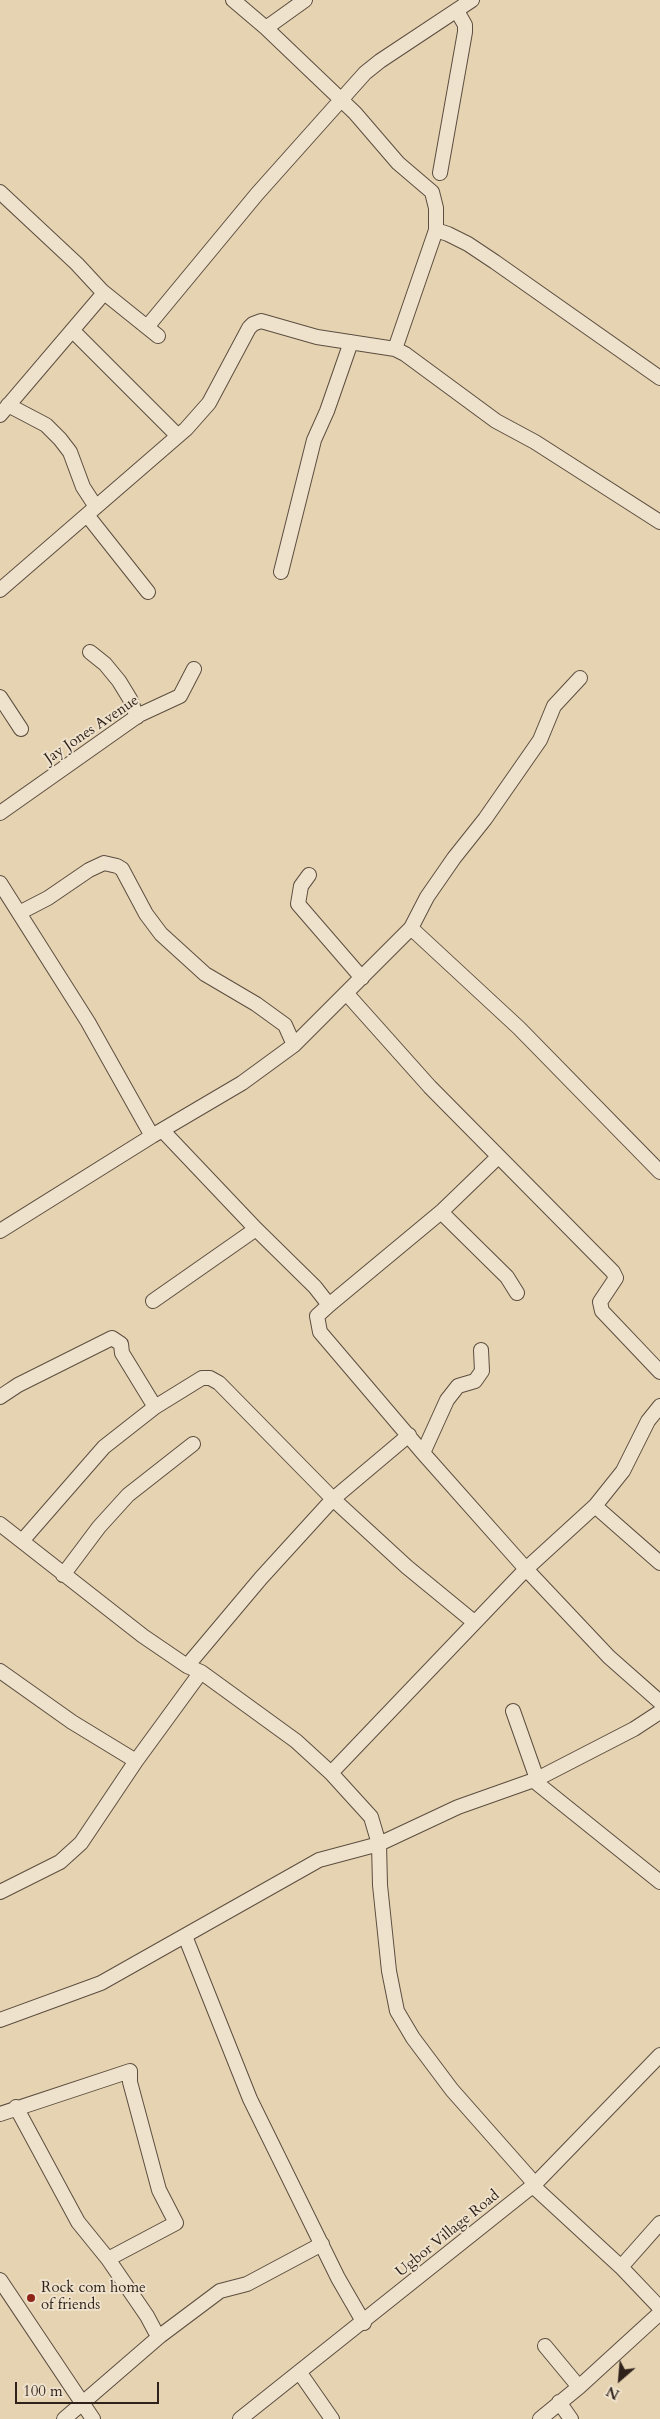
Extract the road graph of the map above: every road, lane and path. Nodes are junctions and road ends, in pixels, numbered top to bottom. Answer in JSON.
{"nodes":[{"id":1,"x":233,"y":0,"type":"edge"},
{"id":2,"x":305,"y":0,"type":"edge"},
{"id":3,"x":472,"y":0,"type":"edge"},
{"id":4,"x":457,"y":11,"type":"junction"},
{"id":5,"x":266,"y":28,"type":"junction"},
{"id":6,"x":341,"y":101,"type":"junction"},
{"id":7,"x":440,"y":173,"type":"dead end"},
{"id":8,"x":0,"y":192,"type":"edge"},
{"id":9,"x":436,"y":230,"type":"junction"},
{"id":10,"x":104,"y":293,"type":"junction"},
{"id":11,"x":147,"y":327,"type":"junction"},
{"id":12,"x":73,"y":331,"type":"junction"},
{"id":13,"x":158,"y":336,"type":"dead end"},
{"id":14,"x":351,"y":342,"type":"junction"},
{"id":15,"x":395,"y":349,"type":"junction"},
{"id":16,"x":660,"y":378,"type":"edge"},
{"id":17,"x":4,"y":410,"type":"edge"},
{"id":18,"x":178,"y":436,"type":"junction"},
{"id":19,"x":92,"y":511,"type":"junction"},
{"id":20,"x":660,"y":522,"type":"edge"},
{"id":21,"x":281,"y":572,"type":"dead end"},
{"id":22,"x":0,"y":590,"type":"edge"},
{"id":23,"x":148,"y":592,"type":"dead end"},
{"id":24,"x":90,"y":652,"type":"dead end"},
{"id":25,"x":194,"y":669,"type":"dead end"},
{"id":26,"x":580,"y":678,"type":"dead end"},
{"id":27,"x":0,"y":696,"type":"edge"},
{"id":28,"x":137,"y":717,"type":"junction"},
{"id":29,"x":21,"y":729,"type":"dead end"},
{"id":30,"x":0,"y":813,"type":"edge"},
{"id":31,"x":309,"y":875,"type":"dead end"},
{"id":32,"x":0,"y":883,"type":"edge"},
{"id":33,"x":19,"y":913,"type":"junction"},
{"id":34,"x":411,"y":928,"type":"junction"},
{"id":35,"x":362,"y":978,"type":"junction"},
{"id":36,"x":347,"y":994,"type":"junction"},
{"id":37,"x":294,"y":1045,"type":"junction"},
{"id":38,"x":157,"y":1133,"type":"junction"},
{"id":39,"x":498,"y":1157,"type":"junction"},
{"id":40,"x":660,"y":1172,"type":"edge"},
{"id":41,"x":441,"y":1212,"type":"junction"},
{"id":42,"x":256,"y":1229,"type":"junction"},
{"id":43,"x":0,"y":1231,"type":"edge"},
{"id":44,"x":517,"y":1293,"type":"dead end"},
{"id":45,"x":153,"y":1301,"type":"dead end"},
{"id":46,"x":329,"y":1305,"type":"junction"},
{"id":47,"x":481,"y":1350,"type":"dead end"},
{"id":48,"x":660,"y":1372,"type":"edge"},
{"id":49,"x":0,"y":1397,"type":"edge"},
{"id":50,"x":155,"y":1406,"type":"junction"},
{"id":51,"x":660,"y":1406,"type":"edge"},
{"id":52,"x":409,"y":1435,"type":"junction"},
{"id":53,"x":193,"y":1444,"type":"dead end"},
{"id":54,"x":422,"y":1453,"type":"junction"},
{"id":55,"x":334,"y":1499,"type":"junction"},
{"id":56,"x":595,"y":1506,"type":"junction"},
{"id":57,"x":0,"y":1524,"type":"edge"},
{"id":58,"x":22,"y":1542,"type":"junction"},
{"id":59,"x":660,"y":1563,"type":"edge"},
{"id":60,"x":526,"y":1569,"type":"junction"},
{"id":61,"x":63,"y":1575,"type":"junction"},
{"id":62,"x":474,"y":1622,"type":"junction"},
{"id":63,"x":187,"y":1666,"type":"junction"},
{"id":64,"x":0,"y":1671,"type":"edge"},
{"id":65,"x":200,"y":1672,"type":"junction"},
{"id":66,"x":660,"y":1702,"type":"edge"},
{"id":67,"x":513,"y":1712,"type":"dead end"},
{"id":68,"x":660,"y":1712,"type":"edge"},
{"id":69,"x":136,"y":1761,"type":"junction"},
{"id":70,"x":331,"y":1773,"type":"junction"},
{"id":71,"x":535,"y":1780,"type":"junction"},
{"id":72,"x":379,"y":1844,"type":"junction"},
{"id":73,"x":660,"y":1882,"type":"edge"},
{"id":74,"x":0,"y":1892,"type":"edge"},
{"id":75,"x":185,"y":1936,"type":"junction"},
{"id":76,"x":0,"y":2020,"type":"edge"},
{"id":77,"x":660,"y":2055,"type":"edge"},
{"id":78,"x":16,"y":2107,"type":"junction"},
{"id":79,"x":0,"y":2114,"type":"edge"},
{"id":80,"x":534,"y":2185,"type":"junction"},
{"id":81,"x":660,"y":2223,"type":"edge"},
{"id":82,"x":322,"y":2244,"type":"junction"},
{"id":83,"x":108,"y":2259,"type":"junction"},
{"id":84,"x":621,"y":2267,"type":"junction"},
{"id":85,"x":0,"y":2280,"type":"edge"},
{"id":86,"x":5,"y":2296,"type":"edge"},
{"id":87,"x":660,"y":2308,"type":"edge"},
{"id":88,"x":660,"y":2313,"type":"edge"},
{"id":89,"x":364,"y":2323,"type":"junction"},
{"id":90,"x":160,"y":2336,"type":"junction"},
{"id":91,"x":545,"y":2346,"type":"dead end"},
{"id":92,"x":300,"y":2373,"type":"junction"},
{"id":93,"x":580,"y":2387,"type":"junction"},
{"id":94,"x":559,"y":2402,"type":"junction"},
{"id":95,"x":81,"y":2405,"type":"junction"},
{"id":96,"x":64,"y":2419,"type":"edge"},
{"id":97,"x":93,"y":2419,"type":"edge"},
{"id":98,"x":240,"y":2419,"type":"edge"},
{"id":99,"x":332,"y":2419,"type":"edge"},
{"id":100,"x":540,"y":2419,"type":"edge"},
{"id":101,"x":571,"y":2419,"type":"edge"}],
"edges":[{"from":1,"to":5,"type":"street"},
{"from":2,"to":5,"type":"street"},
{"from":3,"to":4,"type":"street"},
{"from":4,"to":6,"type":"street"},
{"from":4,"to":7,"type":"street"},
{"from":5,"to":6,"type":"street"},
{"from":6,"to":9,"type":"street"},
{"from":6,"to":11,"type":"street"},
{"from":8,"to":10,"type":"street"},
{"from":9,"to":15,"type":"street"},
{"from":9,"to":16,"type":"street"},
{"from":10,"to":11,"type":"street"},
{"from":10,"to":12,"type":"street"},
{"from":11,"to":13,"type":"street"},
{"from":12,"to":17,"type":"street"},
{"from":12,"to":18,"type":"street"},
{"from":14,"to":15,"type":"street"},
{"from":14,"to":18,"type":"street"},
{"from":14,"to":21,"type":"street"},
{"from":15,"to":20,"type":"street"},
{"from":17,"to":19,"type":"street"},
{"from":18,"to":19,"type":"street"},
{"from":19,"to":22,"type":"street"},
{"from":19,"to":23,"type":"street"},
{"from":24,"to":28,"type":"street"},
{"from":25,"to":28,"type":"street","name":"Jay Jones Avenue"},
{"from":26,"to":34,"type":"street"},
{"from":27,"to":29,"type":"street"},
{"from":28,"to":30,"type":"street","name":"Jay Jones Avenue"},
{"from":31,"to":35,"type":"street"},
{"from":32,"to":33,"type":"street"},
{"from":33,"to":37,"type":"street"},
{"from":33,"to":38,"type":"street"},
{"from":34,"to":35,"type":"street"},
{"from":34,"to":40,"type":"street"},
{"from":35,"to":36,"type":"street"},
{"from":36,"to":37,"type":"street"},
{"from":36,"to":39,"type":"street"},
{"from":37,"to":38,"type":"street"},
{"from":38,"to":42,"type":"street"},
{"from":38,"to":43,"type":"street"},
{"from":39,"to":41,"type":"street"},
{"from":39,"to":48,"type":"street"},
{"from":41,"to":44,"type":"street"},
{"from":41,"to":46,"type":"street"},
{"from":42,"to":45,"type":"street"},
{"from":42,"to":46,"type":"street"},
{"from":46,"to":52,"type":"street"},
{"from":47,"to":54,"type":"street"},
{"from":49,"to":50,"type":"street"},
{"from":50,"to":55,"type":"street"},
{"from":50,"to":58,"type":"street"},
{"from":51,"to":56,"type":"street"},
{"from":52,"to":54,"type":"street"},
{"from":52,"to":55,"type":"street"},
{"from":53,"to":61,"type":"street"},
{"from":54,"to":60,"type":"street"},
{"from":55,"to":62,"type":"street"},
{"from":55,"to":63,"type":"street"},
{"from":56,"to":59,"type":"street"},
{"from":56,"to":60,"type":"street"},
{"from":57,"to":58,"type":"street"},
{"from":58,"to":61,"type":"street"},
{"from":60,"to":62,"type":"street"},
{"from":60,"to":66,"type":"street"},
{"from":61,"to":63,"type":"street"},
{"from":62,"to":70,"type":"street"},
{"from":63,"to":65,"type":"street"},
{"from":64,"to":69,"type":"street"},
{"from":65,"to":69,"type":"street"},
{"from":65,"to":70,"type":"street"},
{"from":67,"to":71,"type":"street"},
{"from":68,"to":71,"type":"street"},
{"from":69,"to":74,"type":"street"},
{"from":70,"to":72,"type":"street"},
{"from":71,"to":72,"type":"street"},
{"from":71,"to":73,"type":"street"},
{"from":72,"to":75,"type":"street"},
{"from":72,"to":80,"type":"street"},
{"from":75,"to":76,"type":"street"},
{"from":75,"to":82,"type":"street"},
{"from":77,"to":80,"type":"street","name":"Ugbor Village Road"},
{"from":78,"to":79,"type":"street"},
{"from":78,"to":83,"type":"street"},
{"from":78,"to":83,"type":"street"},
{"from":80,"to":84,"type":"street"},
{"from":80,"to":89,"type":"street","name":"Ugbor Village Road"},
{"from":81,"to":84,"type":"street"},
{"from":82,"to":89,"type":"street"},
{"from":82,"to":90,"type":"street"},
{"from":83,"to":90,"type":"street"},
{"from":84,"to":87,"type":"street"},
{"from":85,"to":86,"type":"street"},
{"from":86,"to":95,"type":"street"},
{"from":88,"to":93,"type":"street"},
{"from":89,"to":92,"type":"street","name":"Ugbor Village Road"},
{"from":90,"to":95,"type":"street"},
{"from":91,"to":93,"type":"street"},
{"from":92,"to":98,"type":"street","name":"Ugbor Village Road"},
{"from":92,"to":99,"type":"street"},
{"from":93,"to":94,"type":"street"},
{"from":94,"to":100,"type":"street"},
{"from":94,"to":101,"type":"street"},
{"from":95,"to":96,"type":"street"},
{"from":95,"to":97,"type":"street"}]}
